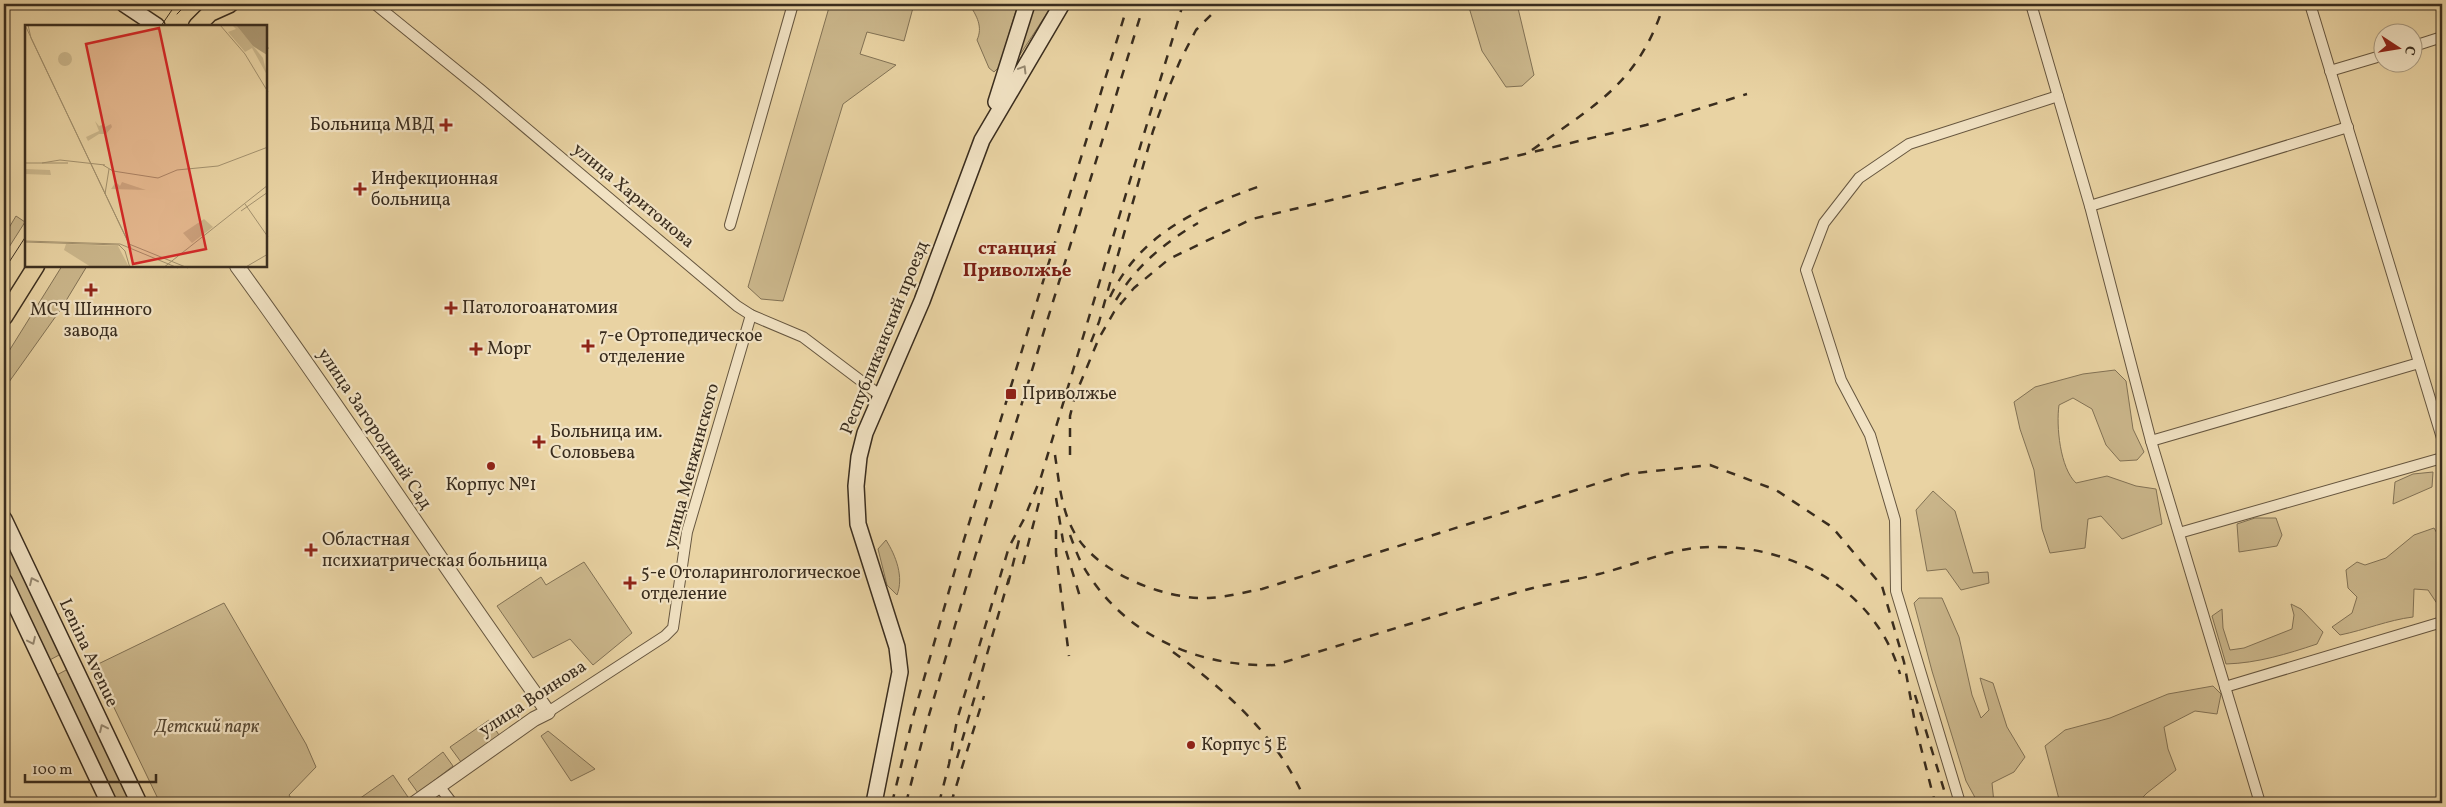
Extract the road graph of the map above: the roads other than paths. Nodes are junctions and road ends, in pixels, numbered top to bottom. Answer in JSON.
{"nodes":[{"id":1,"x":124,"y":4,"type":"edge"},
{"id":2,"x":230,"y":4,"type":"edge"},
{"id":3,"x":375,"y":4,"type":"edge"},
{"id":4,"x":793,"y":4,"type":"edge"},
{"id":5,"x":1027,"y":4,"type":"edge"},
{"id":6,"x":1062,"y":4,"type":"edge"},
{"id":7,"x":2031,"y":4,"type":"edge"},
{"id":8,"x":2310,"y":4,"type":"edge"},
{"id":9,"x":156,"y":25,"type":"edge"},
{"id":10,"x":198,"y":25,"type":"edge"},
{"id":11,"x":2442,"y":37,"type":"edge"},
{"id":12,"x":2424,"y":43,"type":"edge"},
{"id":13,"x":2374,"y":58,"type":"edge"},
{"id":14,"x":2330,"y":71,"type":"junction"},
{"id":15,"x":2058,"y":96,"type":"junction"},
{"id":16,"x":988,"y":125,"type":"junction"},
{"id":17,"x":2348,"y":127,"type":"junction"},
{"id":18,"x":2090,"y":206,"type":"junction"},
{"id":19,"x":730,"y":225,"type":"dead end"},
{"id":20,"x":35,"y":268,"type":"edge"},
{"id":21,"x":238,"y":268,"type":"edge"},
{"id":22,"x":751,"y":315,"type":"junction"},
{"id":23,"x":4,"y":317,"type":"edge"},
{"id":24,"x":2419,"y":363,"type":"junction"},
{"id":25,"x":880,"y":396,"type":"junction"},
{"id":26,"x":2442,"y":438,"type":"edge"},
{"id":27,"x":2151,"y":441,"type":"junction"},
{"id":28,"x":2442,"y":458,"type":"edge"},
{"id":29,"x":4,"y":519,"type":"edge"},
{"id":30,"x":2179,"y":533,"type":"junction"},
{"id":31,"x":4,"y":581,"type":"edge"},
{"id":32,"x":2442,"y":622,"type":"edge"},
{"id":33,"x":673,"y":628,"type":"joint"},
{"id":34,"x":71,"y":660,"type":"junction"},
{"id":35,"x":47,"y":671,"type":"junction"},
{"id":36,"x":2225,"y":687,"type":"junction"},
{"id":37,"x":548,"y":712,"type":"junction"},
{"id":38,"x":439,"y":786,"type":"junction"},
{"id":39,"x":109,"y":803,"type":"edge"},
{"id":40,"x":139,"y":803,"type":"edge"},
{"id":41,"x":415,"y":803,"type":"edge"},
{"id":42,"x":452,"y":803,"type":"edge"},
{"id":43,"x":874,"y":803,"type":"edge"},
{"id":44,"x":1960,"y":803,"type":"edge"},
{"id":45,"x":2260,"y":803,"type":"edge"}],
"edges":[{"from":1,"to":9,"type":"main road"},
{"from":2,"to":10,"type":"main road"},
{"from":3,"to":22,"type":"street","name":"улица Харитонова"},
{"from":4,"to":19,"type":"street"},
{"from":5,"to":16,"type":"main road","name":"Республиканский проезд"},
{"from":16,"to":6,"type":"main road","name":"Республиканский проезд","one_way":true},
{"from":7,"to":15,"type":"street"},
{"from":8,"to":14,"type":"street"},
{"from":11,"to":12,"type":"street"},
{"from":13,"to":14,"type":"street"},
{"from":14,"to":17,"type":"street"},
{"from":15,"to":18,"type":"street"},
{"from":15,"to":44,"type":"street"},
{"from":16,"to":25,"type":"main road","name":"Республиканский проезд"},
{"from":17,"to":18,"type":"street"},
{"from":17,"to":24,"type":"street"},
{"from":18,"to":27,"type":"street"},
{"from":20,"to":23,"type":"main road"},
{"from":21,"to":37,"type":"street","name":"улица Загородный Сад"},
{"from":22,"to":25,"type":"street","name":"улица Харитонова"},
{"from":22,"to":33,"type":"street","name":"улица Менжинского"},
{"from":24,"to":26,"type":"street"},
{"from":24,"to":27,"type":"street"},
{"from":25,"to":43,"type":"main road","name":"Республиканский проезд"},
{"from":27,"to":30,"type":"street"},
{"from":28,"to":30,"type":"street"},
{"from":34,"to":29,"type":"main road","name":"Lenina Avenue","one_way":true},
{"from":30,"to":36,"type":"street"},
{"from":31,"to":35,"type":"main road","one_way":true},
{"from":32,"to":36,"type":"street"},
{"from":33,"to":37,"type":"street","name":"улица Воинова"},
{"from":34,"to":35,"type":"main road"},
{"from":40,"to":34,"type":"main road","name":"Lenina Avenue","one_way":true},
{"from":35,"to":39,"type":"main road"},
{"from":36,"to":45,"type":"street"},
{"from":37,"to":38,"type":"street","name":"улица Воинова"},
{"from":38,"to":41,"type":"street","name":"улица Воинова"},
{"from":38,"to":42,"type":"street"}]}
